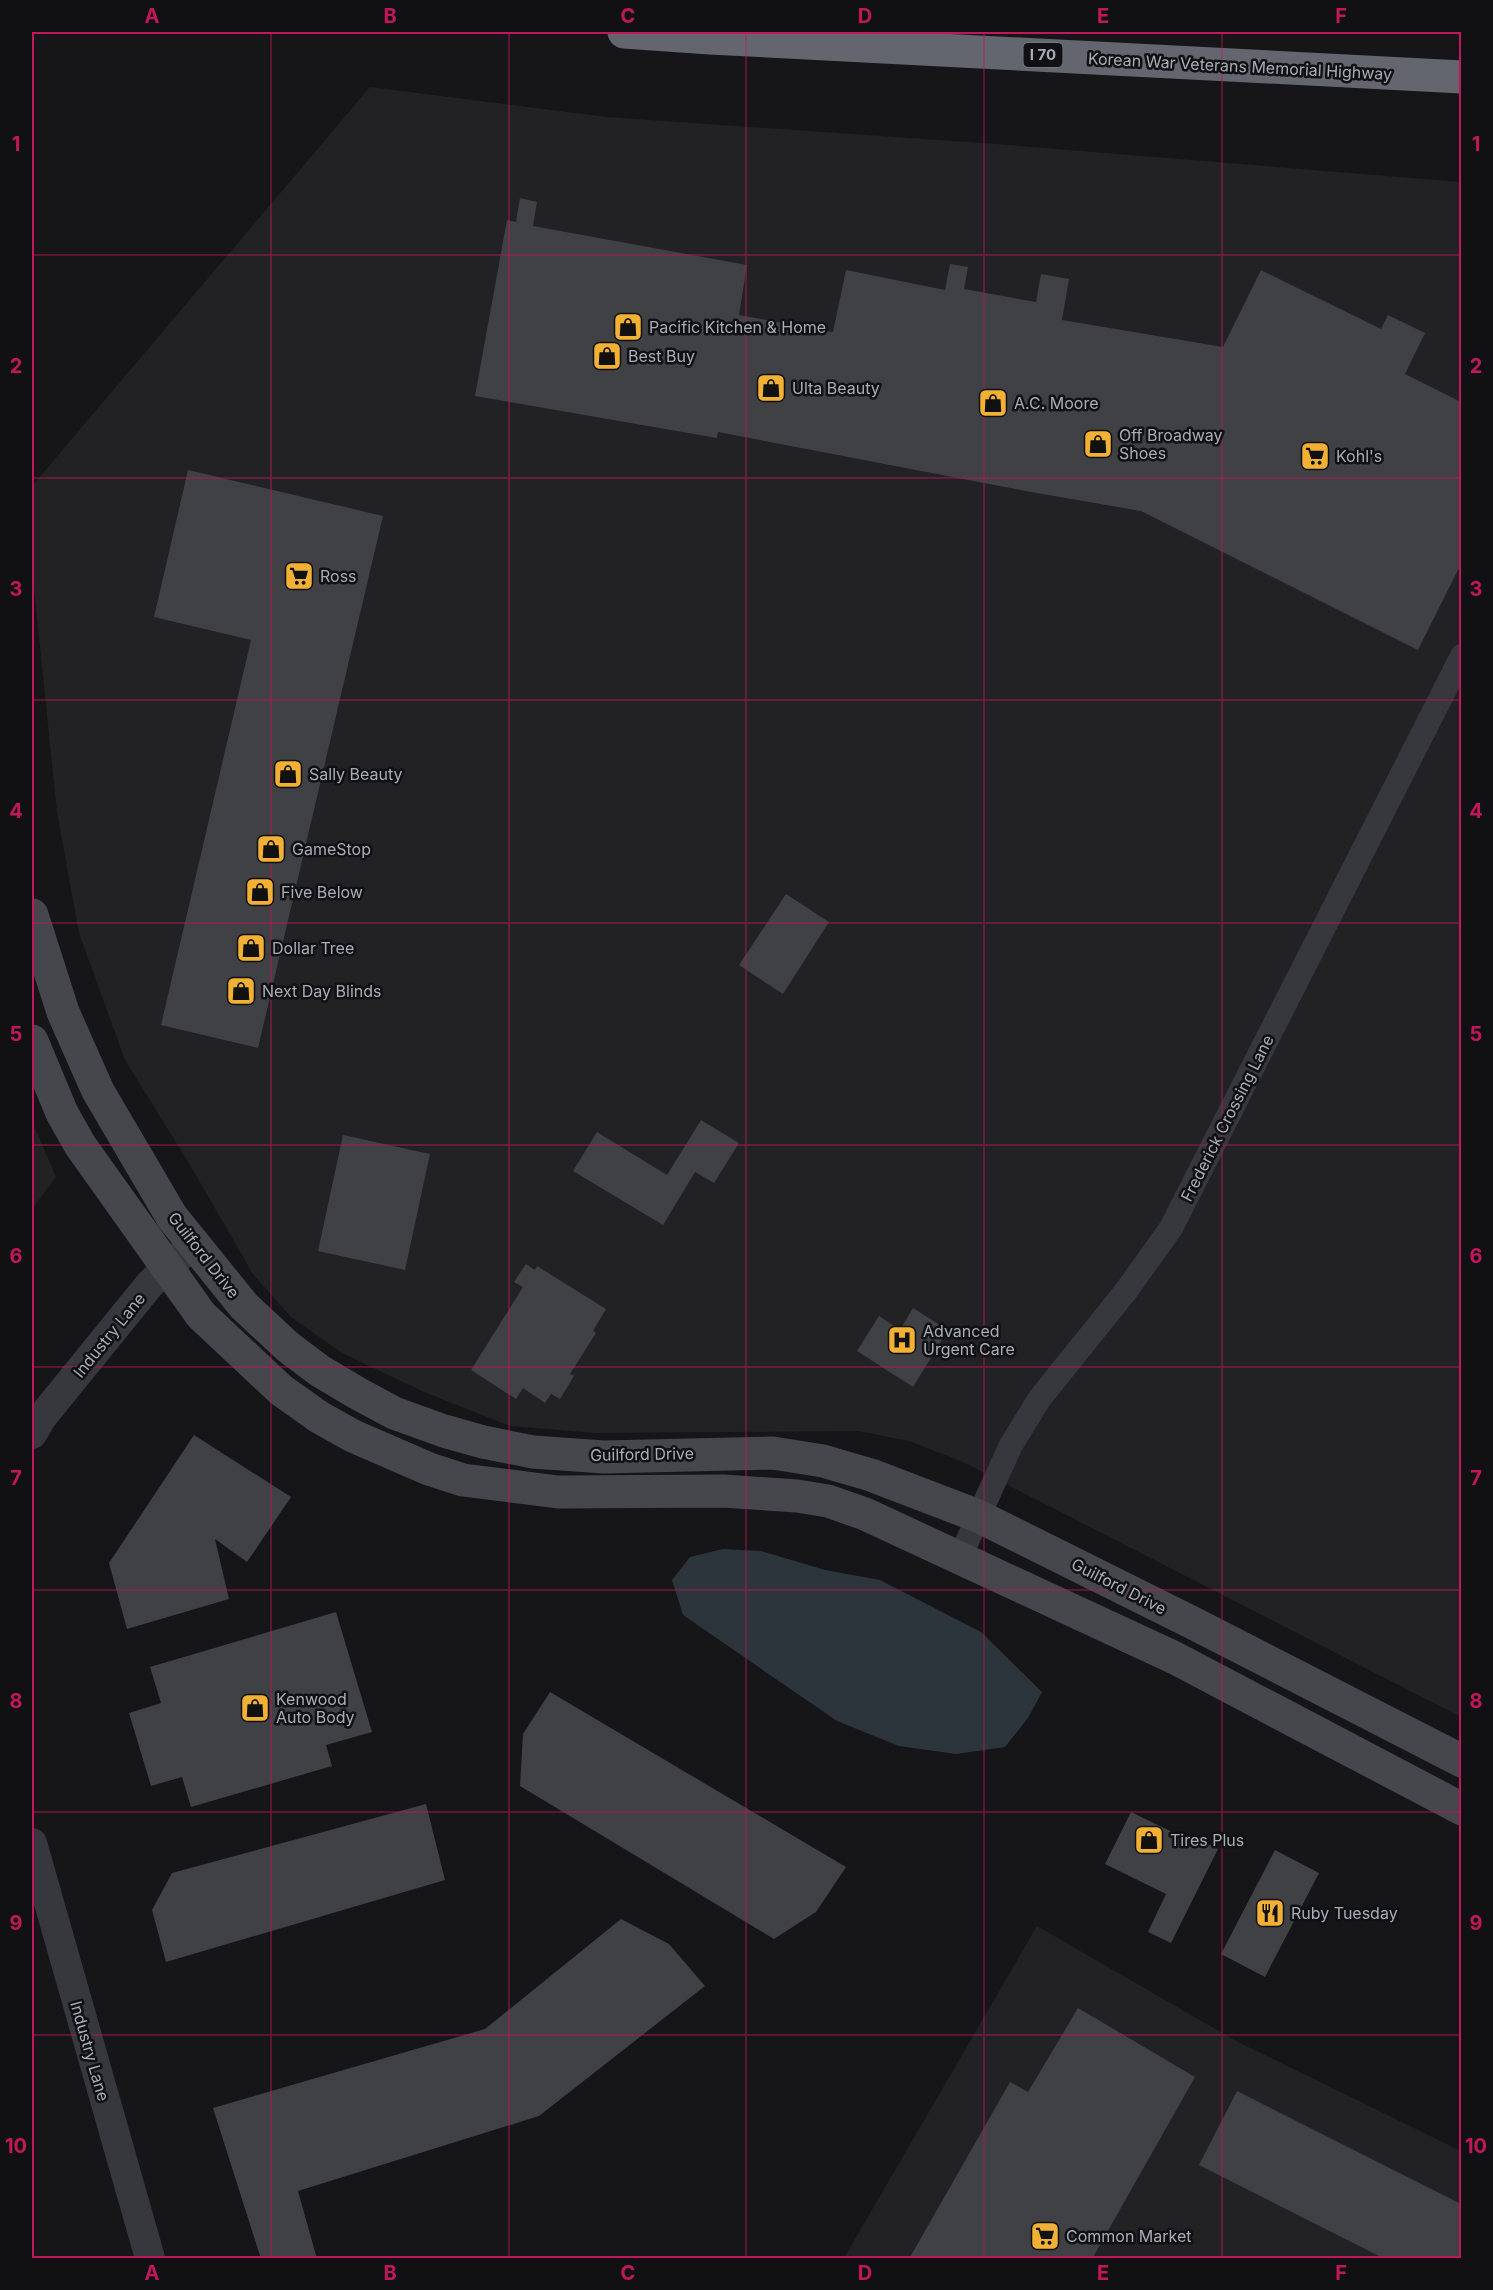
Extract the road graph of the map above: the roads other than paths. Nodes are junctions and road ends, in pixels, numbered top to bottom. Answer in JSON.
{"nodes":[{"id":1,"x":624,"y":32,"type":"edge"},
{"id":2,"x":1461,"y":77,"type":"edge"},
{"id":3,"x":1461,"y":656,"type":"edge"},
{"id":4,"x":32,"y":915,"type":"edge"},
{"id":5,"x":32,"y":1041,"type":"edge"},
{"id":6,"x":194,"y":1243,"type":"junction"},
{"id":7,"x":167,"y":1267,"type":"junction"},
{"id":8,"x":32,"y":1434,"type":"edge"},
{"id":9,"x":978,"y":1516,"type":"junction"},
{"id":10,"x":960,"y":1557,"type":"junction"},
{"id":11,"x":1461,"y":1761,"type":"edge"},
{"id":12,"x":1461,"y":1809,"type":"edge"},
{"id":13,"x":32,"y":1843,"type":"edge"},
{"id":14,"x":150,"y":2259,"type":"edge"}],
"edges":[{"from":1,"to":2,"type":"highway","name":"Korean War Veterans Memorial Highway","number":"I 70"},
{"from":3,"to":9,"type":"street","name":"Frederick Crossing Lane"},
{"from":4,"to":6,"type":"main road","name":"Guilford Drive"},
{"from":5,"to":7,"type":"main road"},
{"from":6,"to":7,"type":"street","name":"Industry Lane"},
{"from":6,"to":9,"type":"main road","name":"Guilford Drive"},
{"from":7,"to":8,"type":"street","name":"Industry Lane"},
{"from":7,"to":10,"type":"main road"},
{"from":9,"to":10,"type":"street","name":"Frederick Crossing Lane"},
{"from":9,"to":11,"type":"main road","name":"Guilford Drive"},
{"from":10,"to":12,"type":"main road"},
{"from":13,"to":14,"type":"street","name":"Industry Lane"}]}
